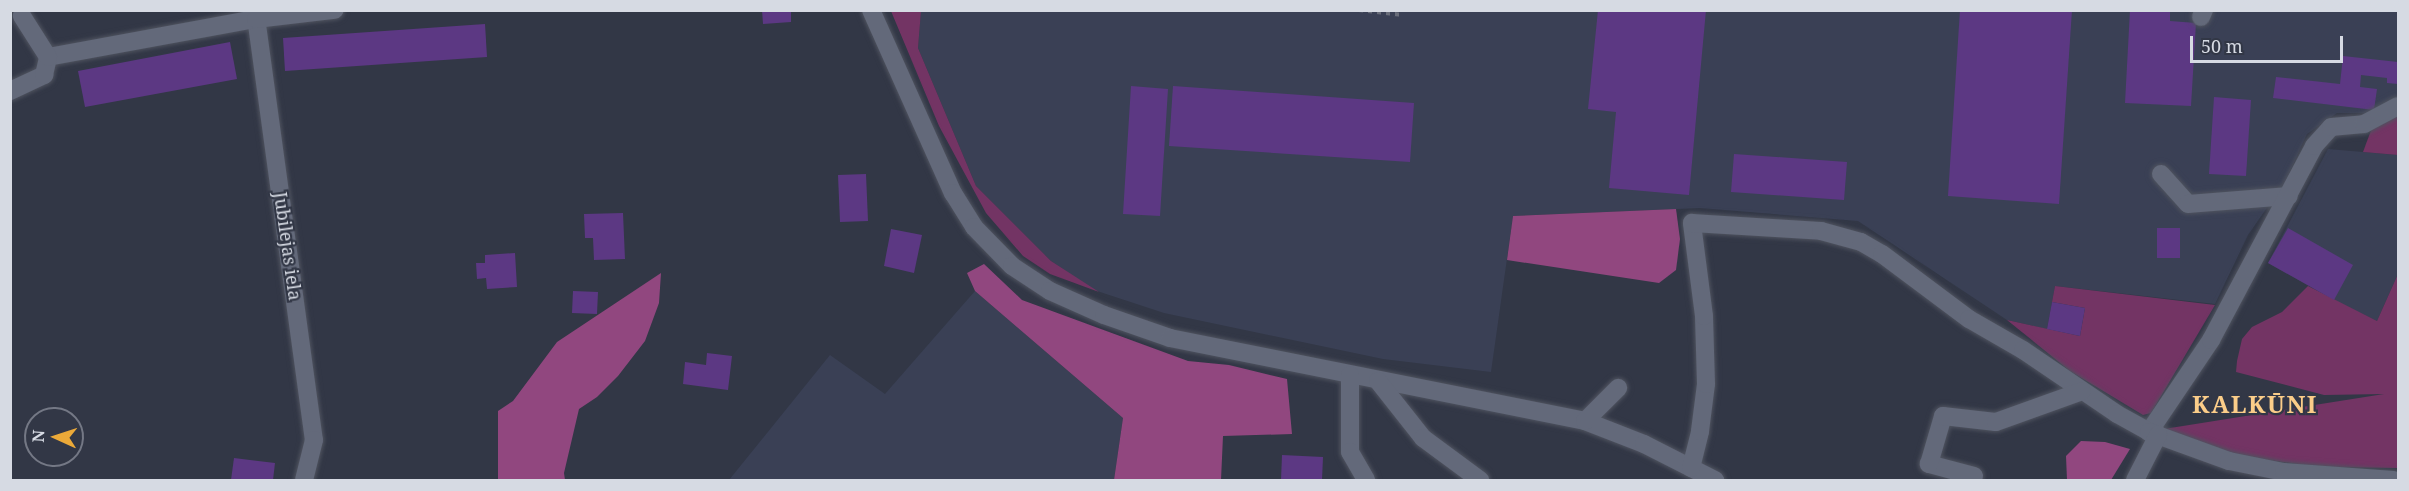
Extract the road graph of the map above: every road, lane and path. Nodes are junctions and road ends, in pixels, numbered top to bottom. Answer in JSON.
{"nodes":[{"id":1,"x":334,"y":10,"type":"edge"},
{"id":2,"x":871,"y":10,"type":"edge"},
{"id":3,"x":1359,"y":10,"type":"edge"},
{"id":4,"x":255,"y":15,"type":"edge"},
{"id":5,"x":1403,"y":15,"type":"dead end"},
{"id":6,"x":22,"y":16,"type":"edge"},
{"id":7,"x":48,"y":57,"type":"junction"},
{"id":8,"x":10,"y":91,"type":"edge"},
{"id":9,"x":2398,"y":106,"type":"edge"},
{"id":10,"x":2161,"y":174,"type":"dead end"},
{"id":11,"x":2289,"y":195,"type":"junction"},
{"id":12,"x":1350,"y":375,"type":"junction"},
{"id":13,"x":1378,"y":381,"type":"junction"},
{"id":14,"x":1618,"y":388,"type":"dead end"},
{"id":15,"x":2082,"y":391,"type":"junction"},
{"id":16,"x":1585,"y":421,"type":"junction"},
{"id":17,"x":2153,"y":434,"type":"junction"},
{"id":18,"x":1691,"y":468,"type":"junction"},
{"id":19,"x":1974,"y":476,"type":"dead end"},
{"id":20,"x":304,"y":480,"type":"edge"},
{"id":21,"x":1366,"y":480,"type":"edge"},
{"id":22,"x":1478,"y":480,"type":"edge"},
{"id":23,"x":1715,"y":480,"type":"edge"},
{"id":24,"x":2135,"y":480,"type":"edge"},
{"id":25,"x":2394,"y":480,"type":"edge"}],
"edges":[{"from":1,"to":4,"type":"street"},
{"from":2,"to":12,"type":"street"},
{"from":3,"to":5,"type":"path"},
{"from":4,"to":7,"type":"street"},
{"from":4,"to":20,"type":"street","name":"Jubilejas iela"},
{"from":6,"to":7,"type":"street"},
{"from":7,"to":8,"type":"street"},
{"from":9,"to":11,"type":"street"},
{"from":10,"to":11,"type":"street"},
{"from":11,"to":17,"type":"street"},
{"from":12,"to":13,"type":"street"},
{"from":12,"to":21,"type":"street"},
{"from":13,"to":16,"type":"street"},
{"from":13,"to":22,"type":"street"},
{"from":14,"to":16,"type":"street"},
{"from":15,"to":17,"type":"street"},
{"from":15,"to":18,"type":"street"},
{"from":15,"to":19,"type":"street"},
{"from":16,"to":18,"type":"street"},
{"from":17,"to":24,"type":"street"},
{"from":17,"to":25,"type":"street"},
{"from":18,"to":23,"type":"street"}]}
